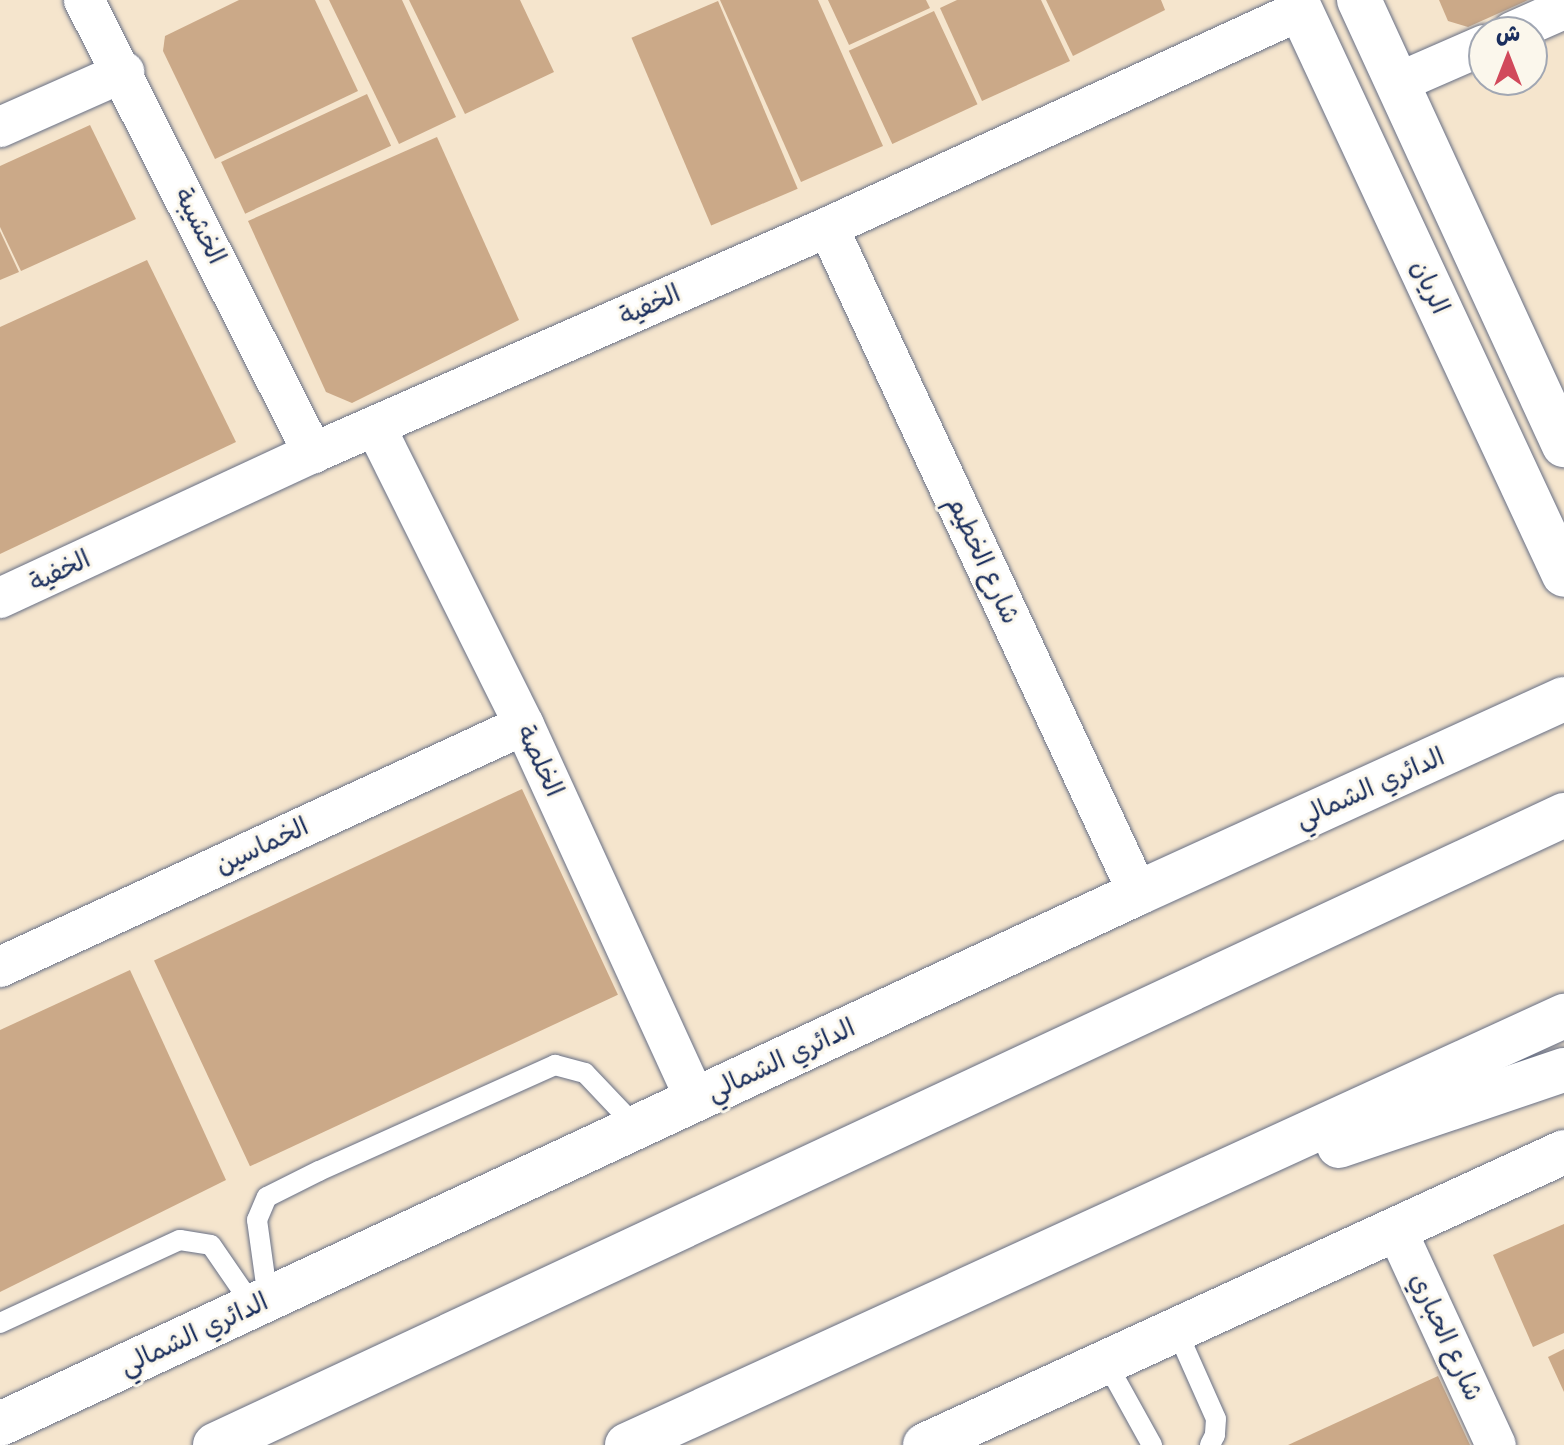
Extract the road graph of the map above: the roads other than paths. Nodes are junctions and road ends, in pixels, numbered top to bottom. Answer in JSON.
{"nodes":[{"id":1,"x":84,"y":0,"type":"edge"},
{"id":2,"x":1359,"y":0,"type":"edge"},
{"id":3,"x":1298,"y":5,"type":"edge"},
{"id":4,"x":1468,"y":52,"type":"edge"},
{"id":5,"x":124,"y":72,"type":"junction"},
{"id":6,"x":1397,"y":83,"type":"junction"},
{"id":7,"x":0,"y":127,"type":"edge"},
{"id":8,"x":828,"y":227,"type":"junction"},
{"id":9,"x":375,"y":426,"type":"junction"},
{"id":10,"x":1564,"y":445,"type":"edge"},
{"id":11,"x":313,"y":453,"type":"junction"},
{"id":12,"x":1564,"y":575,"type":"edge"},
{"id":13,"x":0,"y":598,"type":"edge"},
{"id":14,"x":1564,"y":671,"type":"edge"},
{"id":15,"x":1564,"y":699,"type":"edge"},
{"id":16,"x":1511,"y":724,"type":"junction"},
{"id":17,"x":524,"y":725,"type":"junction"},
{"id":18,"x":1564,"y":803,"type":"edge"},
{"id":19,"x":1564,"y":815,"type":"edge"},
{"id":20,"x":1468,"y":860,"type":"junction"},
{"id":21,"x":1138,"y":893,"type":"junction"},
{"id":22,"x":0,"y":967,"type":"edge"},
{"id":23,"x":1564,"y":1016,"type":"edge"},
{"id":24,"x":1564,"y":1070,"type":"edge"},
{"id":25,"x":696,"y":1100,"type":"junction"},
{"id":26,"x":637,"y":1128,"type":"junction"},
{"id":27,"x":1564,"y":1152,"type":"edge"},
{"id":28,"x":1125,"y":1218,"type":"junction"},
{"id":29,"x":1396,"y":1229,"type":"junction"},
{"id":30,"x":260,"y":1303,"type":"junction"},
{"id":31,"x":0,"y":1323,"type":"edge"},
{"id":32,"x":1176,"y":1329,"type":"junction"},
{"id":33,"x":1106,"y":1362,"type":"junction"},
{"id":34,"x":0,"y":1424,"type":"edge"},
{"id":35,"x":215,"y":1445,"type":"edge"},
{"id":36,"x":627,"y":1445,"type":"edge"},
{"id":37,"x":925,"y":1445,"type":"edge"},
{"id":38,"x":1152,"y":1445,"type":"edge"},
{"id":39,"x":1210,"y":1445,"type":"edge"},
{"id":40,"x":1496,"y":1445,"type":"edge"}],
"edges":[{"from":1,"to":5,"type":"street","name":"الخشيبة"},
{"from":2,"to":6,"type":"main road"},
{"from":3,"to":8,"type":"street","name":"الخفية"},
{"from":3,"to":12,"type":"main road","name":"الريان"},
{"from":4,"to":6,"type":"street"},
{"from":5,"to":7,"type":"street"},
{"from":5,"to":11,"type":"street","name":"الخشيبة"},
{"from":6,"to":10,"type":"main road"},
{"from":8,"to":9,"type":"street","name":"الخفية"},
{"from":8,"to":21,"type":"street","name":"شارع الخطيم"},
{"from":9,"to":11,"type":"street","name":"الخفية"},
{"from":9,"to":17,"type":"street","name":"الخلصة"},
{"from":11,"to":13,"type":"street","name":"الخفية"},
{"from":14,"to":16,"type":"main road"},
{"from":15,"to":16,"type":"main road","name":"الدائري الشمالي"},
{"from":16,"to":21,"type":"main road","name":"الدائري الشمالي"},
{"from":17,"to":22,"type":"street","name":"الخماسين"},
{"from":17,"to":25,"type":"street","name":"الخلصة"},
{"from":18,"to":20,"type":"main road"},
{"from":19,"to":20,"type":"main road"},
{"from":20,"to":35,"type":"main road"},
{"from":21,"to":25,"type":"main road","name":"الدائري الشمالي"},
{"from":23,"to":28,"type":"main road"},
{"from":24,"to":28,"type":"main road"},
{"from":25,"to":26,"type":"main road","name":"الدائري الشمالي"},
{"from":26,"to":30,"type":"main road","name":"الدائري الشمالي"},
{"from":26,"to":30,"type":"lane"},
{"from":27,"to":29,"type":"main road"},
{"from":28,"to":36,"type":"main road"},
{"from":29,"to":32,"type":"main road"},
{"from":29,"to":40,"type":"street","name":"شارع الحباري"},
{"from":30,"to":31,"type":"lane"},
{"from":30,"to":34,"type":"main road","name":"الدائري الشمالي"},
{"from":32,"to":33,"type":"main road"},
{"from":32,"to":39,"type":"lane"},
{"from":33,"to":37,"type":"main road"},
{"from":33,"to":38,"type":"lane"}]}
